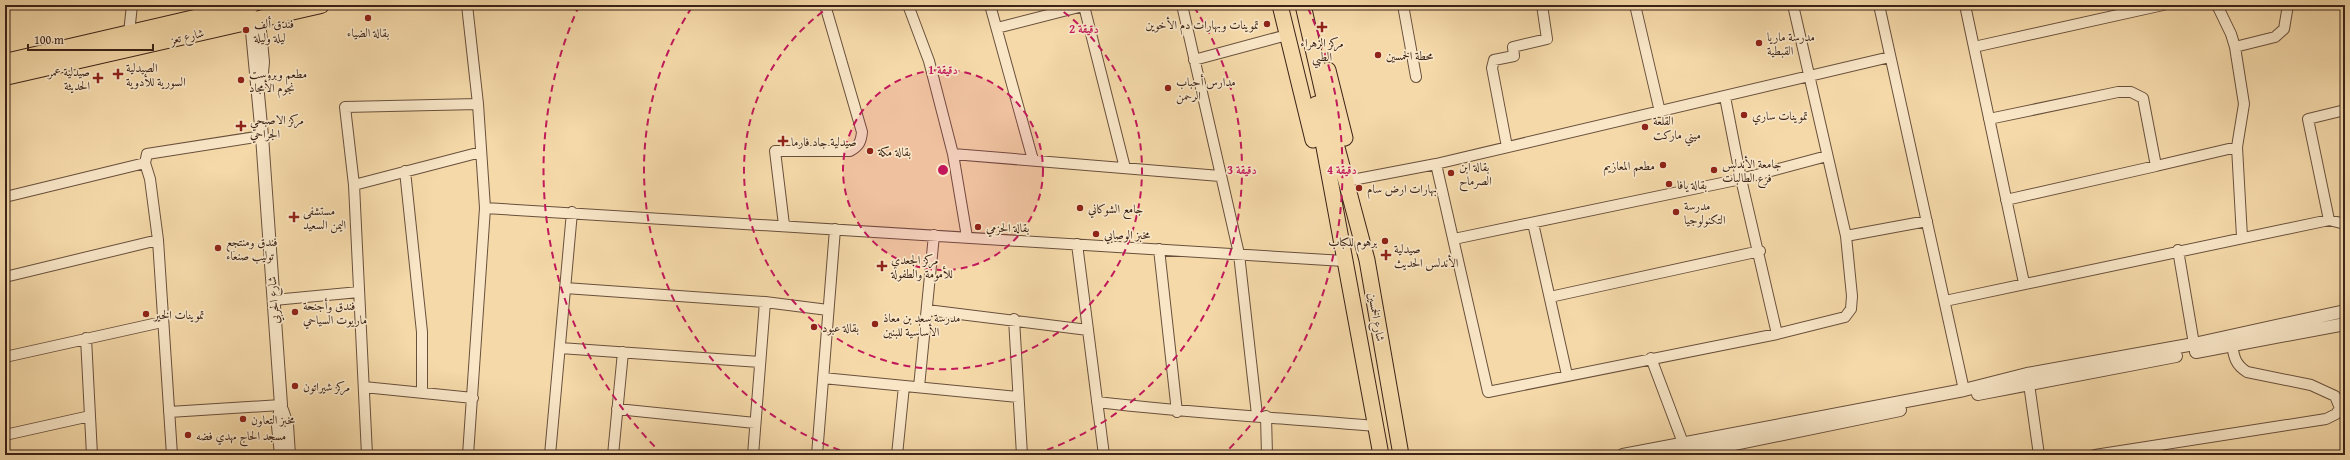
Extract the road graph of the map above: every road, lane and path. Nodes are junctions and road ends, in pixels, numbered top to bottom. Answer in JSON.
{"nodes":[{"id":1,"x":132,"y":5,"type":"edge"},
{"id":2,"x":251,"y":5,"type":"edge"},
{"id":3,"x":321,"y":5,"type":"edge"},
{"id":4,"x":467,"y":5,"type":"edge"},
{"id":5,"x":825,"y":5,"type":"edge"},
{"id":6,"x":908,"y":5,"type":"edge"},
{"id":7,"x":990,"y":5,"type":"edge"},
{"id":8,"x":1086,"y":5,"type":"edge"},
{"id":9,"x":1182,"y":5,"type":"edge"},
{"id":10,"x":1280,"y":5,"type":"edge"},
{"id":11,"x":1293,"y":5,"type":"edge"},
{"id":12,"x":1303,"y":5,"type":"edge"},
{"id":13,"x":1312,"y":5,"type":"edge"},
{"id":14,"x":1403,"y":5,"type":"edge"},
{"id":15,"x":1542,"y":5,"type":"edge"},
{"id":16,"x":1636,"y":5,"type":"edge"},
{"id":17,"x":1793,"y":5,"type":"edge"},
{"id":18,"x":1879,"y":5,"type":"edge"},
{"id":19,"x":1965,"y":5,"type":"edge"},
{"id":20,"x":2164,"y":5,"type":"edge"},
{"id":21,"x":2217,"y":5,"type":"edge"},
{"id":22,"x":2288,"y":5,"type":"edge"},
{"id":23,"x":255,"y":21,"type":"junction"},
{"id":24,"x":997,"y":28,"type":"junction"},
{"id":25,"x":129,"y":33,"type":"junction"},
{"id":26,"x":1287,"y":35,"type":"junction"},
{"id":27,"x":1974,"y":47,"type":"junction"},
{"id":28,"x":2234,"y":47,"type":"junction"},
{"id":29,"x":1890,"y":57,"type":"junction"},
{"id":30,"x":1194,"y":60,"type":"junction"},
{"id":31,"x":5,"y":62,"type":"edge"},
{"id":32,"x":5,"y":77,"type":"edge"},
{"id":33,"x":1416,"y":77,"type":"dead end"},
{"id":34,"x":1808,"y":78,"type":"junction"},
{"id":35,"x":1725,"y":97,"type":"junction"},
{"id":36,"x":478,"y":104,"type":"junction"},
{"id":37,"x":2345,"y":110,"type":"edge"},
{"id":38,"x":1322,"y":111,"type":"junction"},
{"id":39,"x":1660,"y":112,"type":"junction"},
{"id":40,"x":1989,"y":119,"type":"junction"},
{"id":41,"x":262,"y":136,"type":"junction"},
{"id":42,"x":1507,"y":147,"type":"junction"},
{"id":43,"x":2237,"y":147,"type":"junction"},
{"id":44,"x":481,"y":152,"type":"junction"},
{"id":45,"x":953,"y":154,"type":"junction"},
{"id":46,"x":1827,"y":156,"type":"junction"},
{"id":47,"x":1033,"y":160,"type":"junction"},
{"id":48,"x":145,"y":163,"type":"junction"},
{"id":49,"x":1436,"y":164,"type":"junction"},
{"id":50,"x":2156,"y":166,"type":"junction"},
{"id":51,"x":1125,"y":168,"type":"junction"},
{"id":52,"x":405,"y":171,"type":"junction"},
{"id":53,"x":1220,"y":176,"type":"junction"},
{"id":54,"x":1741,"y":179,"type":"junction"},
{"id":55,"x":1347,"y":181,"type":"junction"},
{"id":56,"x":354,"y":185,"type":"junction"},
{"id":57,"x":1331,"y":185,"type":"junction"},
{"id":58,"x":5,"y":197,"type":"edge"},
{"id":59,"x":2006,"y":200,"type":"junction"},
{"id":60,"x":485,"y":208,"type":"junction"},
{"id":61,"x":572,"y":212,"type":"junction"},
{"id":62,"x":2329,"y":220,"type":"junction"},
{"id":63,"x":1927,"y":221,"type":"junction"},
{"id":64,"x":1533,"y":223,"type":"junction"},
{"id":65,"x":2345,"y":224,"type":"edge"},
{"id":66,"x":784,"y":225,"type":"junction"},
{"id":67,"x":835,"y":229,"type":"junction"},
{"id":68,"x":934,"y":235,"type":"junction"},
{"id":69,"x":1846,"y":236,"type":"junction"},
{"id":70,"x":967,"y":237,"type":"junction"},
{"id":71,"x":2242,"y":237,"type":"junction"},
{"id":72,"x":1454,"y":239,"type":"junction"},
{"id":73,"x":158,"y":240,"type":"junction"},
{"id":74,"x":1077,"y":244,"type":"junction"},
{"id":75,"x":1159,"y":249,"type":"junction"},
{"id":76,"x":2178,"y":250,"type":"junction"},
{"id":77,"x":1760,"y":251,"type":"junction"},
{"id":78,"x":1239,"y":254,"type":"junction"},
{"id":79,"x":1344,"y":261,"type":"junction"},
{"id":80,"x":5,"y":277,"type":"edge"},
{"id":81,"x":2024,"y":283,"type":"junction"},
{"id":82,"x":566,"y":288,"type":"junction"},
{"id":83,"x":359,"y":292,"type":"junction"},
{"id":84,"x":1550,"y":297,"type":"junction"},
{"id":85,"x":274,"y":300,"type":"junction"},
{"id":86,"x":1945,"y":301,"type":"junction"},
{"id":87,"x":765,"y":302,"type":"junction"},
{"id":88,"x":828,"y":310,"type":"junction"},
{"id":89,"x":927,"y":310,"type":"junction"},
{"id":90,"x":2345,"y":311,"type":"edge"},
{"id":91,"x":1014,"y":319,"type":"junction"},
{"id":92,"x":162,"y":322,"type":"junction"},
{"id":93,"x":2345,"y":324,"type":"edge"},
{"id":94,"x":1088,"y":330,"type":"junction"},
{"id":95,"x":1777,"y":334,"type":"junction"},
{"id":96,"x":86,"y":338,"type":"junction"},
{"id":97,"x":2194,"y":344,"type":"junction"},
{"id":98,"x":2232,"y":345,"type":"junction"},
{"id":99,"x":560,"y":348,"type":"junction"},
{"id":100,"x":623,"y":352,"type":"junction"},
{"id":101,"x":5,"y":357,"type":"edge"},
{"id":102,"x":1651,"y":358,"type":"junction"},
{"id":103,"x":760,"y":362,"type":"junction"},
{"id":104,"x":1567,"y":375,"type":"junction"},
{"id":105,"x":823,"y":378,"type":"junction"},
{"id":106,"x":2028,"y":379,"type":"junction"},
{"id":107,"x":904,"y":386,"type":"junction"},
{"id":108,"x":364,"y":387,"type":"junction"},
{"id":109,"x":919,"y":387,"type":"junction"},
{"id":110,"x":1964,"y":390,"type":"junction"},
{"id":111,"x":422,"y":393,"type":"junction"},
{"id":112,"x":1018,"y":397,"type":"junction"},
{"id":113,"x":473,"y":398,"type":"junction"},
{"id":114,"x":1097,"y":402,"type":"junction"},
{"id":115,"x":281,"y":405,"type":"junction"},
{"id":116,"x":617,"y":409,"type":"junction"},
{"id":117,"x":168,"y":412,"type":"junction"},
{"id":118,"x":1177,"y":412,"type":"junction"},
{"id":119,"x":90,"y":416,"type":"junction"},
{"id":120,"x":1261,"y":416,"type":"junction"},
{"id":121,"x":755,"y":423,"type":"junction"},
{"id":122,"x":1375,"y":426,"type":"junction"},
{"id":123,"x":5,"y":435,"type":"edge"},
{"id":124,"x":1737,"y":438,"type":"junction"},
{"id":125,"x":1682,"y":452,"type":"edge"},
{"id":126,"x":2118,"y":453,"type":"edge"},
{"id":127,"x":92,"y":455,"type":"edge"},
{"id":128,"x":172,"y":455,"type":"edge"},
{"id":129,"x":281,"y":455,"type":"edge"},
{"id":130,"x":289,"y":455,"type":"edge"},
{"id":131,"x":367,"y":455,"type":"edge"},
{"id":132,"x":468,"y":455,"type":"edge"},
{"id":133,"x":550,"y":455,"type":"edge"},
{"id":134,"x":613,"y":455,"type":"edge"},
{"id":135,"x":753,"y":455,"type":"edge"},
{"id":136,"x":817,"y":455,"type":"edge"},
{"id":137,"x":897,"y":455,"type":"edge"},
{"id":138,"x":1022,"y":455,"type":"edge"},
{"id":139,"x":1104,"y":455,"type":"edge"},
{"id":140,"x":1267,"y":455,"type":"edge"},
{"id":141,"x":1380,"y":455,"type":"edge"},
{"id":142,"x":1401,"y":455,"type":"edge"},
{"id":143,"x":1623,"y":455,"type":"edge"},
{"id":144,"x":2039,"y":455,"type":"edge"},
{"id":145,"x":2095,"y":455,"type":"edge"}],
"edges":[{"from":1,"to":25,"type":"street"},
{"from":2,"to":25,"type":"highway","name":"شارع تعز"},
{"from":3,"to":23,"type":"highway","name":"شارع تعز"},
{"from":4,"to":36,"type":"street"},
{"from":5,"to":66,"type":"street"},
{"from":6,"to":45,"type":"street"},
{"from":7,"to":24,"type":"street"},
{"from":8,"to":24,"type":"street"},
{"from":8,"to":51,"type":"street"},
{"from":9,"to":30,"type":"street"},
{"from":10,"to":26,"type":"main road","name":"شارع الخمسين"},
{"from":11,"to":38,"type":"main road","name":"شارع الخمسين"},
{"from":12,"to":38,"type":"main road","name":"شارع الخمسين"},
{"from":13,"to":55,"type":"main road","name":"شارع الخمسين"},
{"from":14,"to":33,"type":"street"},
{"from":15,"to":42,"type":"street"},
{"from":16,"to":39,"type":"street"},
{"from":17,"to":34,"type":"street"},
{"from":18,"to":29,"type":"street"},
{"from":19,"to":27,"type":"street"},
{"from":20,"to":27,"type":"street"},
{"from":21,"to":28,"type":"street"},
{"from":22,"to":28,"type":"street"},
{"from":23,"to":32,"type":"highway","name":"شارع تعز"},
{"from":23,"to":41,"type":"street","name":"شارع الحربي"},
{"from":24,"to":47,"type":"street"},
{"from":25,"to":31,"type":"highway","name":"شارع تعز"},
{"from":26,"to":30,"type":"street"},
{"from":26,"to":57,"type":"main road","name":"شارع الخمسين"},
{"from":27,"to":40,"type":"street"},
{"from":28,"to":43,"type":"street"},
{"from":29,"to":34,"type":"street"},
{"from":29,"to":63,"type":"street"},
{"from":30,"to":53,"type":"street"},
{"from":34,"to":35,"type":"street"},
{"from":34,"to":46,"type":"street"},
{"from":35,"to":39,"type":"street"},
{"from":35,"to":54,"type":"street"},
{"from":36,"to":44,"type":"street"},
{"from":36,"to":56,"type":"street"},
{"from":37,"to":62,"type":"street"},
{"from":38,"to":55,"type":"main road","name":"شارع الخمسين"},
{"from":38,"to":57,"type":"main road","name":"شارع الخمسين"},
{"from":39,"to":42,"type":"street"},
{"from":40,"to":50,"type":"street"},
{"from":40,"to":59,"type":"street"},
{"from":41,"to":48,"type":"street"},
{"from":41,"to":85,"type":"street","name":"شارع الحربي"},
{"from":42,"to":49,"type":"street"},
{"from":43,"to":50,"type":"street"},
{"from":43,"to":71,"type":"street"},
{"from":44,"to":52,"type":"street"},
{"from":44,"to":60,"type":"street"},
{"from":45,"to":47,"type":"street"},
{"from":45,"to":70,"type":"street"},
{"from":46,"to":54,"type":"street"},
{"from":46,"to":69,"type":"street"},
{"from":47,"to":51,"type":"street"},
{"from":48,"to":58,"type":"street"},
{"from":48,"to":73,"type":"street"},
{"from":49,"to":55,"type":"street"},
{"from":49,"to":72,"type":"street"},
{"from":50,"to":59,"type":"street"},
{"from":51,"to":53,"type":"street"},
{"from":52,"to":56,"type":"street"},
{"from":52,"to":111,"type":"street"},
{"from":53,"to":78,"type":"street"},
{"from":54,"to":64,"type":"street"},
{"from":54,"to":77,"type":"street"},
{"from":55,"to":142,"type":"main road","name":"شارع الخمسين"},
{"from":56,"to":83,"type":"street"},
{"from":57,"to":79,"type":"main road","name":"شارع الخمسين"},
{"from":59,"to":81,"type":"street"},
{"from":60,"to":61,"type":"street"},
{"from":60,"to":113,"type":"street"},
{"from":61,"to":66,"type":"street"},
{"from":61,"to":82,"type":"street"},
{"from":62,"to":65,"type":"street"},
{"from":62,"to":71,"type":"street"},
{"from":63,"to":69,"type":"street"},
{"from":63,"to":86,"type":"street"},
{"from":64,"to":72,"type":"street"},
{"from":64,"to":84,"type":"street"},
{"from":66,"to":67,"type":"street"},
{"from":67,"to":68,"type":"street"},
{"from":67,"to":88,"type":"street"},
{"from":68,"to":70,"type":"street"},
{"from":68,"to":89,"type":"street"},
{"from":69,"to":95,"type":"street"},
{"from":70,"to":74,"type":"street"},
{"from":71,"to":76,"type":"street"},
{"from":72,"to":104,"type":"street"},
{"from":73,"to":80,"type":"street"},
{"from":73,"to":92,"type":"street"},
{"from":74,"to":75,"type":"street"},
{"from":74,"to":94,"type":"street"},
{"from":75,"to":78,"type":"street"},
{"from":75,"to":118,"type":"street"},
{"from":76,"to":81,"type":"street"},
{"from":76,"to":97,"type":"street"},
{"from":77,"to":84,"type":"street"},
{"from":77,"to":95,"type":"street"},
{"from":78,"to":79,"type":"street"},
{"from":78,"to":120,"type":"street"},
{"from":79,"to":122,"type":"main road","name":"شارع الخمسين"},
{"from":81,"to":86,"type":"street"},
{"from":82,"to":87,"type":"street"},
{"from":82,"to":99,"type":"street"},
{"from":83,"to":85,"type":"street"},
{"from":83,"to":108,"type":"street"},
{"from":84,"to":104,"type":"street"},
{"from":85,"to":115,"type":"street","name":"شارع الحربي"},
{"from":86,"to":110,"type":"street"},
{"from":87,"to":88,"type":"street"},
{"from":87,"to":103,"type":"street"},
{"from":88,"to":105,"type":"street"},
{"from":89,"to":91,"type":"street"},
{"from":89,"to":109,"type":"street"},
{"from":90,"to":97,"type":"street"},
{"from":91,"to":94,"type":"street"},
{"from":91,"to":112,"type":"street"},
{"from":92,"to":96,"type":"street"},
{"from":92,"to":117,"type":"street"},
{"from":93,"to":98,"type":"street"},
{"from":94,"to":114,"type":"street"},
{"from":95,"to":102,"type":"street"},
{"from":96,"to":101,"type":"street"},
{"from":96,"to":119,"type":"street"},
{"from":97,"to":106,"type":"street"},
{"from":98,"to":106,"type":"street"},
{"from":98,"to":126,"type":"street"},
{"from":99,"to":100,"type":"street"},
{"from":99,"to":133,"type":"street"},
{"from":100,"to":103,"type":"street"},
{"from":100,"to":116,"type":"street"},
{"from":102,"to":104,"type":"street"},
{"from":102,"to":125,"type":"street"},
{"from":103,"to":121,"type":"street"},
{"from":105,"to":107,"type":"street"},
{"from":105,"to":136,"type":"street"},
{"from":106,"to":110,"type":"street"},
{"from":106,"to":124,"type":"street"},
{"from":106,"to":144,"type":"street"},
{"from":107,"to":109,"type":"street"},
{"from":107,"to":137,"type":"street"},
{"from":108,"to":111,"type":"street"},
{"from":108,"to":131,"type":"street"},
{"from":109,"to":112,"type":"street"},
{"from":110,"to":124,"type":"street"},
{"from":111,"to":113,"type":"street"},
{"from":112,"to":138,"type":"street"},
{"from":113,"to":132,"type":"street"},
{"from":114,"to":118,"type":"street"},
{"from":114,"to":139,"type":"street"},
{"from":115,"to":117,"type":"street"},
{"from":115,"to":129,"type":"street","name":"شارع الحربي"},
{"from":115,"to":130,"type":"street","name":"شارع الحربي"},
{"from":116,"to":121,"type":"street"},
{"from":116,"to":134,"type":"street"},
{"from":117,"to":128,"type":"street"},
{"from":118,"to":120,"type":"street"},
{"from":119,"to":123,"type":"street"},
{"from":119,"to":127,"type":"street"},
{"from":120,"to":122,"type":"street"},
{"from":120,"to":140,"type":"street"},
{"from":121,"to":135,"type":"street"},
{"from":122,"to":141,"type":"main road","name":"شارع الخمسين"},
{"from":124,"to":125,"type":"street"},
{"from":125,"to":143,"type":"street"},
{"from":126,"to":145,"type":"street"}]}
